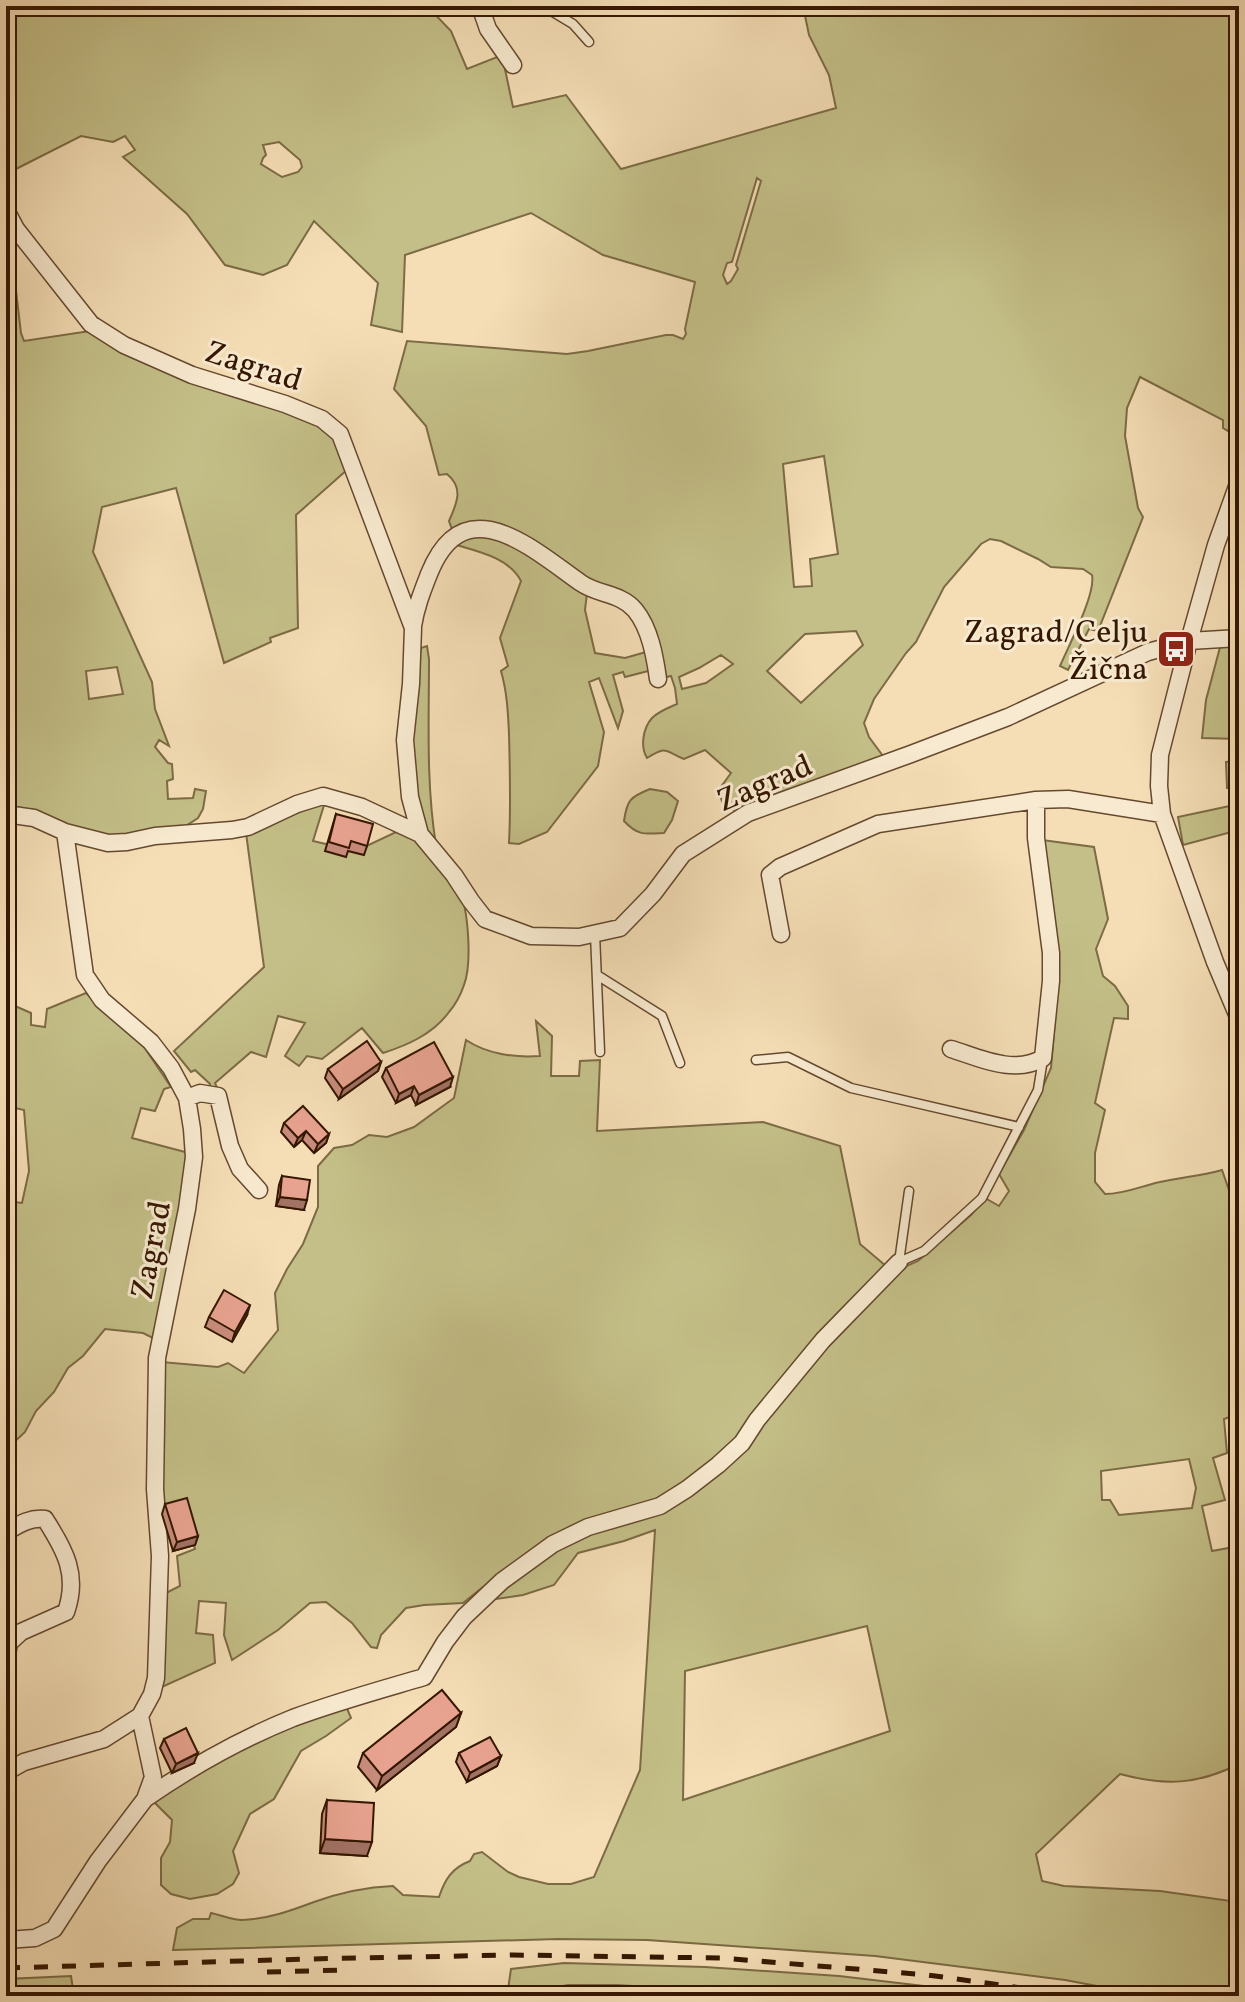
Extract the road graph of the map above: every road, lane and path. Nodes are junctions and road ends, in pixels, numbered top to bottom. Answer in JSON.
{"nodes":[{"id":1,"x":480,"y":6,"type":"edge"},
{"id":2,"x":543,"y":6,"type":"edge"},
{"id":3,"x":589,"y":42,"type":"dead end"},
{"id":4,"x":513,"y":65,"type":"dead end"},
{"id":5,"x":6,"y":210,"type":"edge"},
{"id":6,"x":1239,"y":481,"type":"edge"},
{"id":7,"x":413,"y":628,"type":"junction"},
{"id":8,"x":1239,"y":638,"type":"edge"},
{"id":9,"x":1189,"y":641,"type":"junction"},
{"id":10,"x":658,"y":679,"type":"dead end"},
{"id":11,"x":1036,"y":800,"type":"junction"},
{"id":12,"x":6,"y":814,"type":"edge"},
{"id":13,"x":1162,"y":814,"type":"junction"},
{"id":14,"x":65,"y":832,"type":"junction"},
{"id":15,"x":420,"y":834,"type":"junction"},
{"id":16,"x":595,"y":933,"type":"junction"},
{"id":17,"x":781,"y":934,"type":"dead end"},
{"id":18,"x":597,"y":975,"type":"junction"},
{"id":19,"x":1239,"y":1019,"type":"edge"},
{"id":20,"x":951,"y":1049,"type":"dead end"},
{"id":21,"x":600,"y":1052,"type":"dead end"},
{"id":22,"x":1043,"y":1058,"type":"junction"},
{"id":23,"x":756,"y":1060,"type":"dead end"},
{"id":24,"x":680,"y":1063,"type":"dead end"},
{"id":25,"x":187,"y":1098,"type":"junction"},
{"id":26,"x":1019,"y":1127,"type":"junction"},
{"id":27,"x":259,"y":1190,"type":"dead end"},
{"id":28,"x":909,"y":1191,"type":"dead end"},
{"id":29,"x":899,"y":1262,"type":"junction"},
{"id":30,"x":6,"y":1532,"type":"edge"},
{"id":31,"x":6,"y":1661,"type":"edge"},
{"id":32,"x":140,"y":1716,"type":"junction"},
{"id":33,"x":6,"y":1772,"type":"edge"},
{"id":34,"x":145,"y":1799,"type":"junction"},
{"id":35,"x":6,"y":1940,"type":"edge"}],
"edges":[{"from":1,"to":4,"type":"street"},
{"from":2,"to":3,"type":"lane"},
{"from":5,"to":7,"type":"street","name":"Zagrad"},
{"from":6,"to":9,"type":"street"},
{"from":7,"to":10,"type":"street","name":"Zagrad"},
{"from":7,"to":15,"type":"street","name":"Zagrad"},
{"from":8,"to":9,"type":"street","name":"Zagrad"},
{"from":9,"to":13,"type":"street"},
{"from":9,"to":16,"type":"street","name":"Zagrad"},
{"from":11,"to":13,"type":"street"},
{"from":11,"to":17,"type":"street"},
{"from":11,"to":22,"type":"street"},
{"from":12,"to":14,"type":"street","name":"Zagrad"},
{"from":13,"to":19,"type":"street"},
{"from":14,"to":15,"type":"street","name":"Zagrad"},
{"from":14,"to":25,"type":"street","name":"Zagrad"},
{"from":15,"to":16,"type":"street","name":"Zagrad"},
{"from":16,"to":18,"type":"lane"},
{"from":18,"to":21,"type":"lane"},
{"from":18,"to":24,"type":"lane"},
{"from":20,"to":22,"type":"street"},
{"from":22,"to":26,"type":"lane"},
{"from":23,"to":26,"type":"lane"},
{"from":25,"to":27,"type":"street"},
{"from":25,"to":32,"type":"street","name":"Zagrad"},
{"from":26,"to":29,"type":"lane"},
{"from":28,"to":29,"type":"lane"},
{"from":29,"to":34,"type":"street"},
{"from":30,"to":31,"type":"street"},
{"from":32,"to":33,"type":"street"},
{"from":32,"to":34,"type":"street"},
{"from":34,"to":35,"type":"street"}]}
